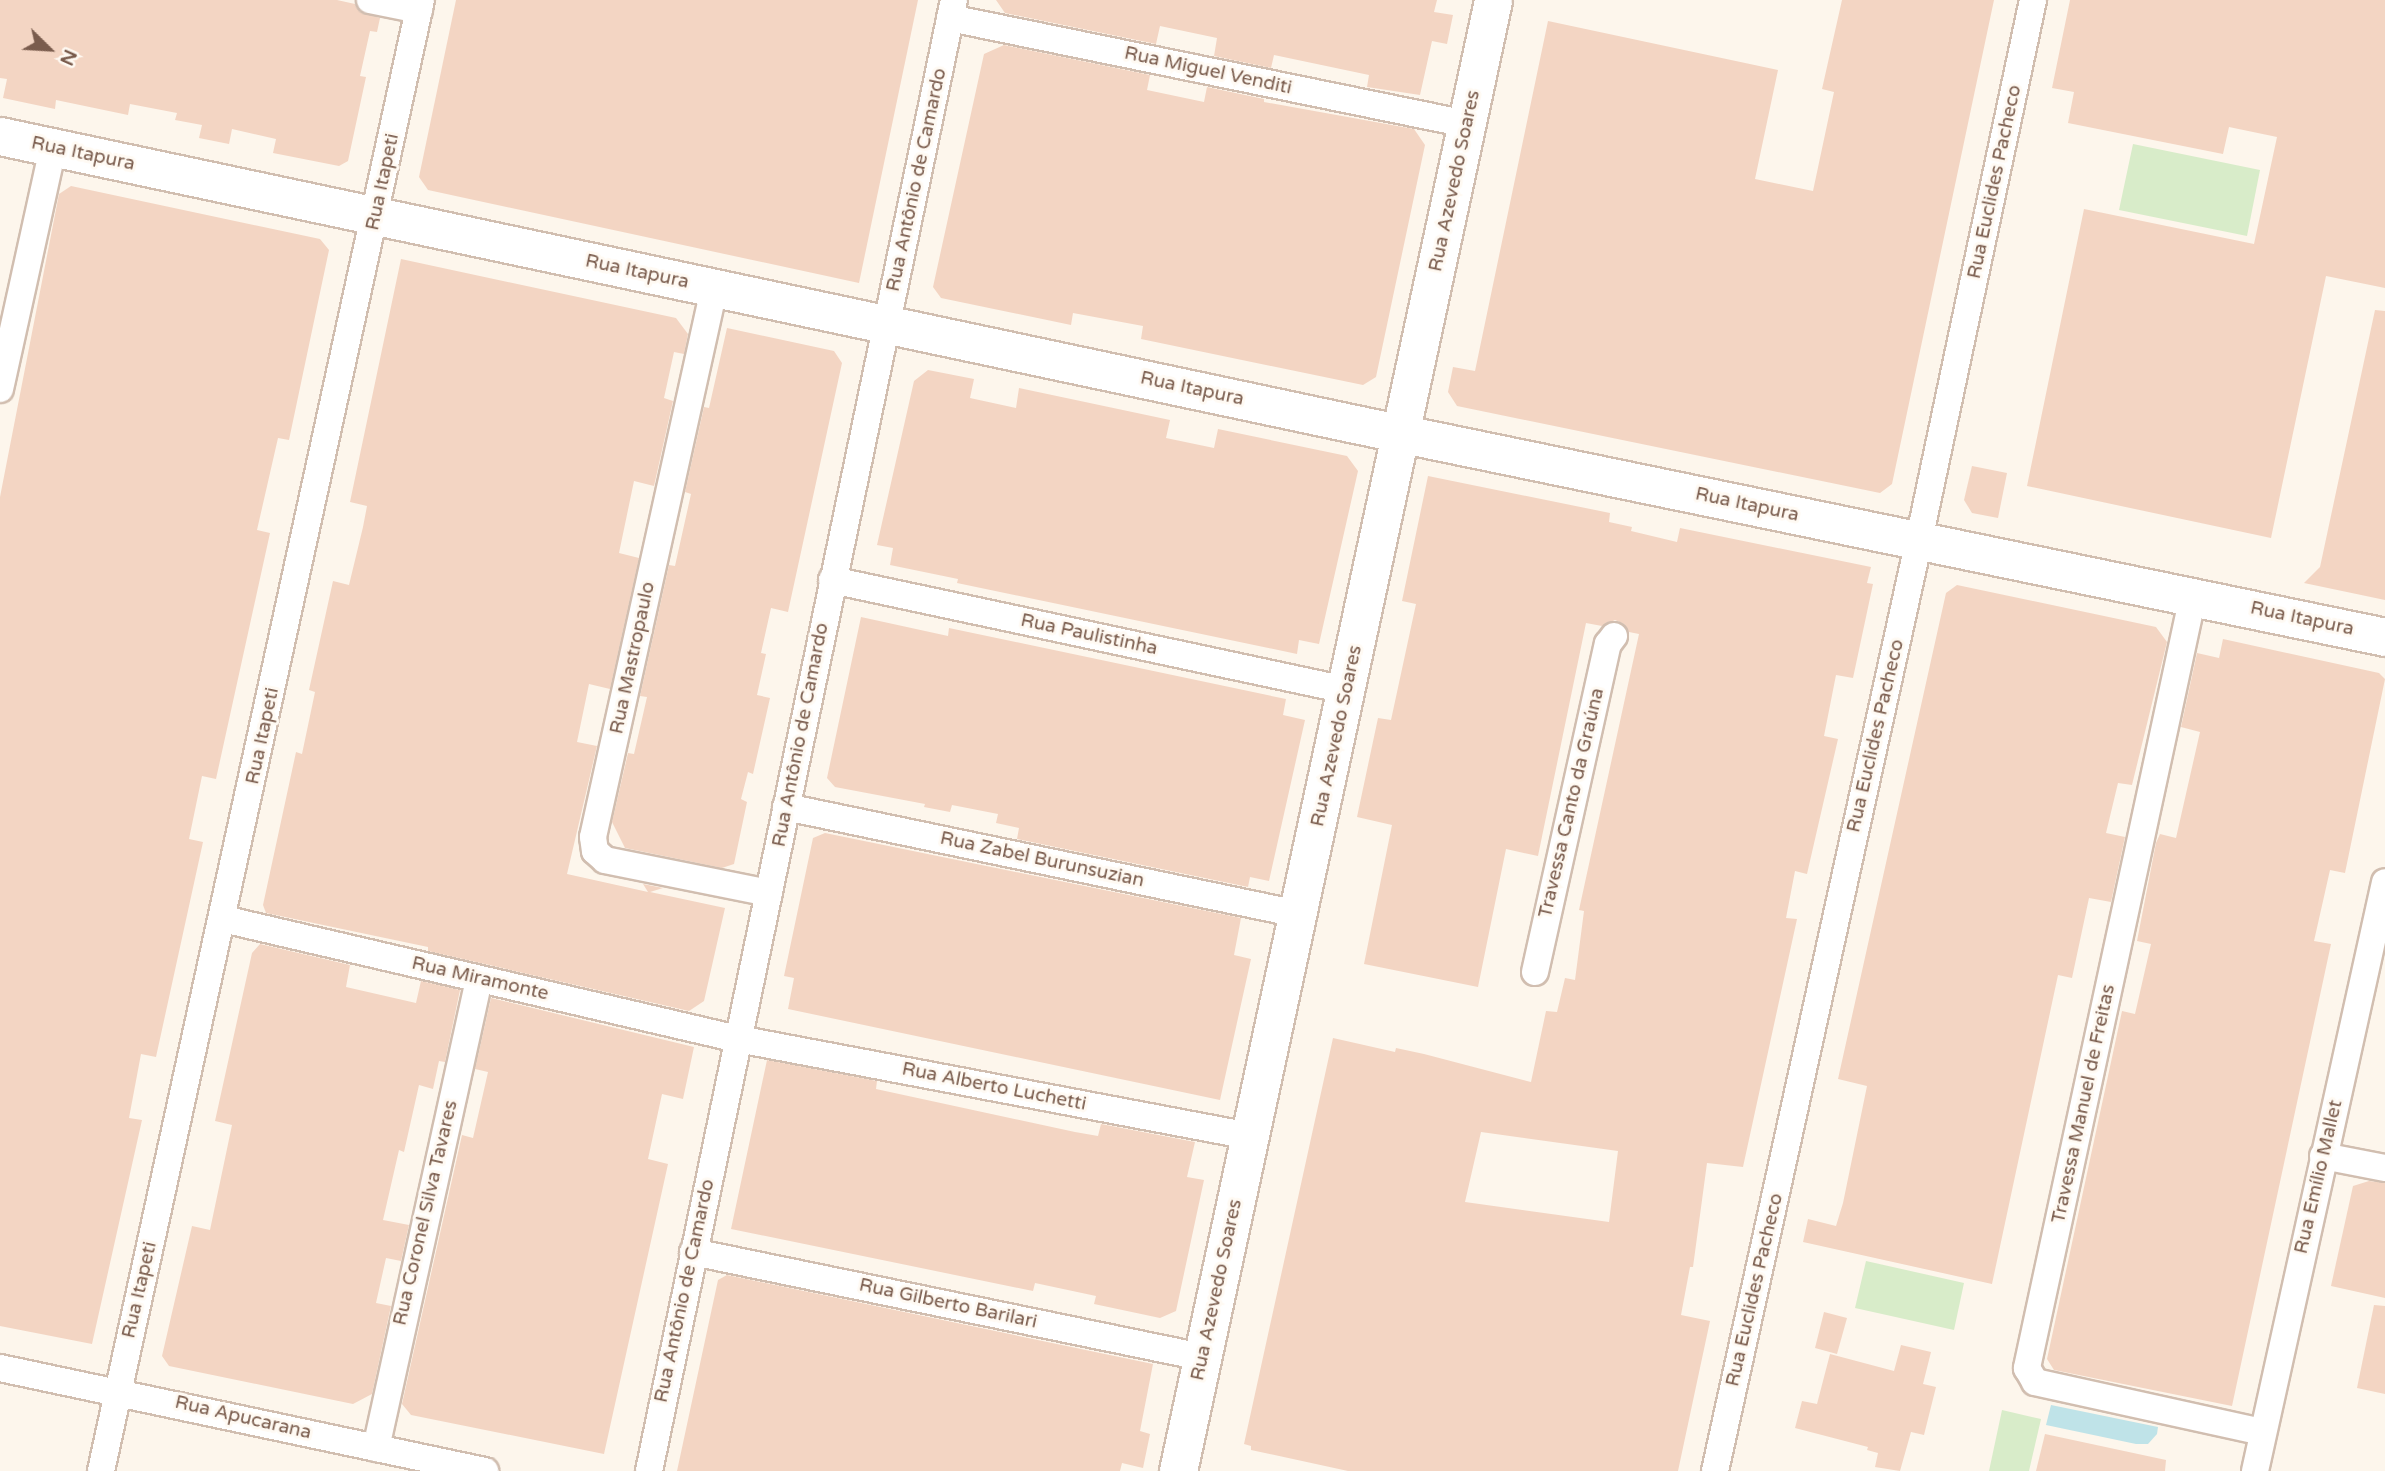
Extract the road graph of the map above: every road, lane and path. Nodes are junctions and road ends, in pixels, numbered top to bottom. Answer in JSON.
{"nodes":[{"id":1,"x":370,"y":0,"type":"edge"},
{"id":2,"x":1493,"y":0,"type":"edge"},
{"id":3,"x":2033,"y":0,"type":"edge"},
{"id":4,"x":420,"y":5,"type":"edge"},
{"id":5,"x":952,"y":9,"type":"edge"},
{"id":6,"x":1466,"y":124,"type":"junction"},
{"id":7,"x":0,"y":136,"type":"edge"},
{"id":8,"x":52,"y":148,"type":"junction"},
{"id":9,"x":376,"y":216,"type":"junction"},
{"id":10,"x":714,"y":289,"type":"junction"},
{"id":11,"x":887,"y":325,"type":"junction"},
{"id":12,"x":0,"y":389,"type":"edge"},
{"id":13,"x":1402,"y":433,"type":"junction"},
{"id":14,"x":1919,"y":540,"type":"junction"},
{"id":15,"x":832,"y":580,"type":"junction"},
{"id":16,"x":2193,"y":596,"type":"junction"},
{"id":17,"x":1614,"y":636,"type":"dead end"},
{"id":18,"x":2385,"y":637,"type":"edge"},
{"id":19,"x":1346,"y":690,"type":"junction"},
{"id":20,"x":786,"y":807,"type":"junction"},
{"id":21,"x":2385,"y":883,"type":"edge"},
{"id":22,"x":769,"y":893,"type":"junction"},
{"id":23,"x":1298,"y":914,"type":"junction"},
{"id":24,"x":2382,"y":916,"type":"edge"},
{"id":25,"x":223,"y":919,"type":"junction"},
{"id":26,"x":1535,"y":972,"type":"dead end"},
{"id":27,"x":479,"y":979,"type":"junction"},
{"id":28,"x":738,"y":1039,"type":"junction"},
{"id":29,"x":1250,"y":1136,"type":"junction"},
{"id":30,"x":2323,"y":1156,"type":"junction"},
{"id":31,"x":2385,"y":1168,"type":"edge"},
{"id":32,"x":693,"y":1252,"type":"junction"},
{"id":33,"x":1202,"y":1357,"type":"junction"},
{"id":34,"x":0,"y":1368,"type":"edge"},
{"id":35,"x":118,"y":1391,"type":"junction"},
{"id":36,"x":2263,"y":1432,"type":"junction"},
{"id":37,"x":376,"y":1448,"type":"junction"},
{"id":38,"x":101,"y":1471,"type":"edge"},
{"id":39,"x":485,"y":1471,"type":"edge"},
{"id":40,"x":649,"y":1471,"type":"edge"},
{"id":41,"x":1178,"y":1471,"type":"edge"},
{"id":42,"x":1715,"y":1471,"type":"edge"},
{"id":43,"x":2255,"y":1471,"type":"edge"}],
"edges":[{"from":1,"to":4,"type":"street"},
{"from":2,"to":6,"type":"street","name":"Rua Azevedo Soares"},
{"from":3,"to":14,"type":"street","name":"Rua Euclides Pacheco"},
{"from":4,"to":9,"type":"street","name":"Rua Itapeti"},
{"from":5,"to":6,"type":"street","name":"Rua Miguel Venditi"},
{"from":5,"to":11,"type":"street","name":"Rua Antônio de Camardo"},
{"from":6,"to":13,"type":"street","name":"Rua Azevedo Soares"},
{"from":7,"to":8,"type":"street","name":"Rua Itapura"},
{"from":8,"to":9,"type":"street","name":"Rua Itapura"},
{"from":8,"to":12,"type":"street"},
{"from":9,"to":10,"type":"street","name":"Rua Itapura"},
{"from":9,"to":25,"type":"street","name":"Rua Itapeti"},
{"from":10,"to":11,"type":"street","name":"Rua Itapura"},
{"from":10,"to":22,"type":"street","name":"Rua Mastropaulo"},
{"from":11,"to":13,"type":"street","name":"Rua Itapura"},
{"from":11,"to":15,"type":"street","name":"Rua Antônio de Camardo"},
{"from":13,"to":14,"type":"street","name":"Rua Itapura"},
{"from":13,"to":19,"type":"street","name":"Rua Azevedo Soares"},
{"from":14,"to":16,"type":"street","name":"Rua Itapura"},
{"from":14,"to":42,"type":"street","name":"Rua Euclides Pacheco"},
{"from":15,"to":19,"type":"street","name":"Rua Paulistinha"},
{"from":15,"to":20,"type":"street","name":"Rua Antônio de Camardo"},
{"from":16,"to":18,"type":"street","name":"Rua Itapura"},
{"from":16,"to":36,"type":"street","name":"Travessa Manuel de Freitas"},
{"from":17,"to":26,"type":"street","name":"Travessa Canto da Graúna"},
{"from":19,"to":23,"type":"street","name":"Rua Azevedo Soares"},
{"from":20,"to":22,"type":"street","name":"Rua Antônio de Camardo"},
{"from":20,"to":23,"type":"street","name":"Rua Zabel Burunsuzian"},
{"from":21,"to":24,"type":"street","name":"Rua Emílio Mallet"},
{"from":22,"to":28,"type":"street","name":"Rua Antônio de Camardo"},
{"from":23,"to":29,"type":"street","name":"Rua Azevedo Soares"},
{"from":24,"to":30,"type":"street","name":"Rua Emílio Mallet"},
{"from":25,"to":27,"type":"street","name":"Rua Miramonte"},
{"from":25,"to":35,"type":"street","name":"Rua Itapeti"},
{"from":27,"to":28,"type":"street","name":"Rua Miramonte"},
{"from":27,"to":37,"type":"street","name":"Rua Coronel Silva Tavares"},
{"from":28,"to":29,"type":"street","name":"Rua Alberto Luchetti"},
{"from":28,"to":32,"type":"street","name":"Rua Antônio de Camardo"},
{"from":29,"to":33,"type":"street","name":"Rua Azevedo Soares"},
{"from":30,"to":31,"type":"street"},
{"from":30,"to":36,"type":"street","name":"Rua Emílio Mallet"},
{"from":32,"to":33,"type":"street","name":"Rua Gilberto Barilari"},
{"from":32,"to":40,"type":"street","name":"Rua Antônio de Camardo"},
{"from":33,"to":41,"type":"street","name":"Rua Azevedo Soares"},
{"from":34,"to":35,"type":"street","name":"Rua Apucarana"},
{"from":35,"to":37,"type":"street","name":"Rua Apucarana"},
{"from":35,"to":38,"type":"street","name":"Rua Itapeti"},
{"from":36,"to":43,"type":"street","name":"Rua Emílio Mallet"},
{"from":37,"to":39,"type":"street","name":"Rua Apucarana"}]}
